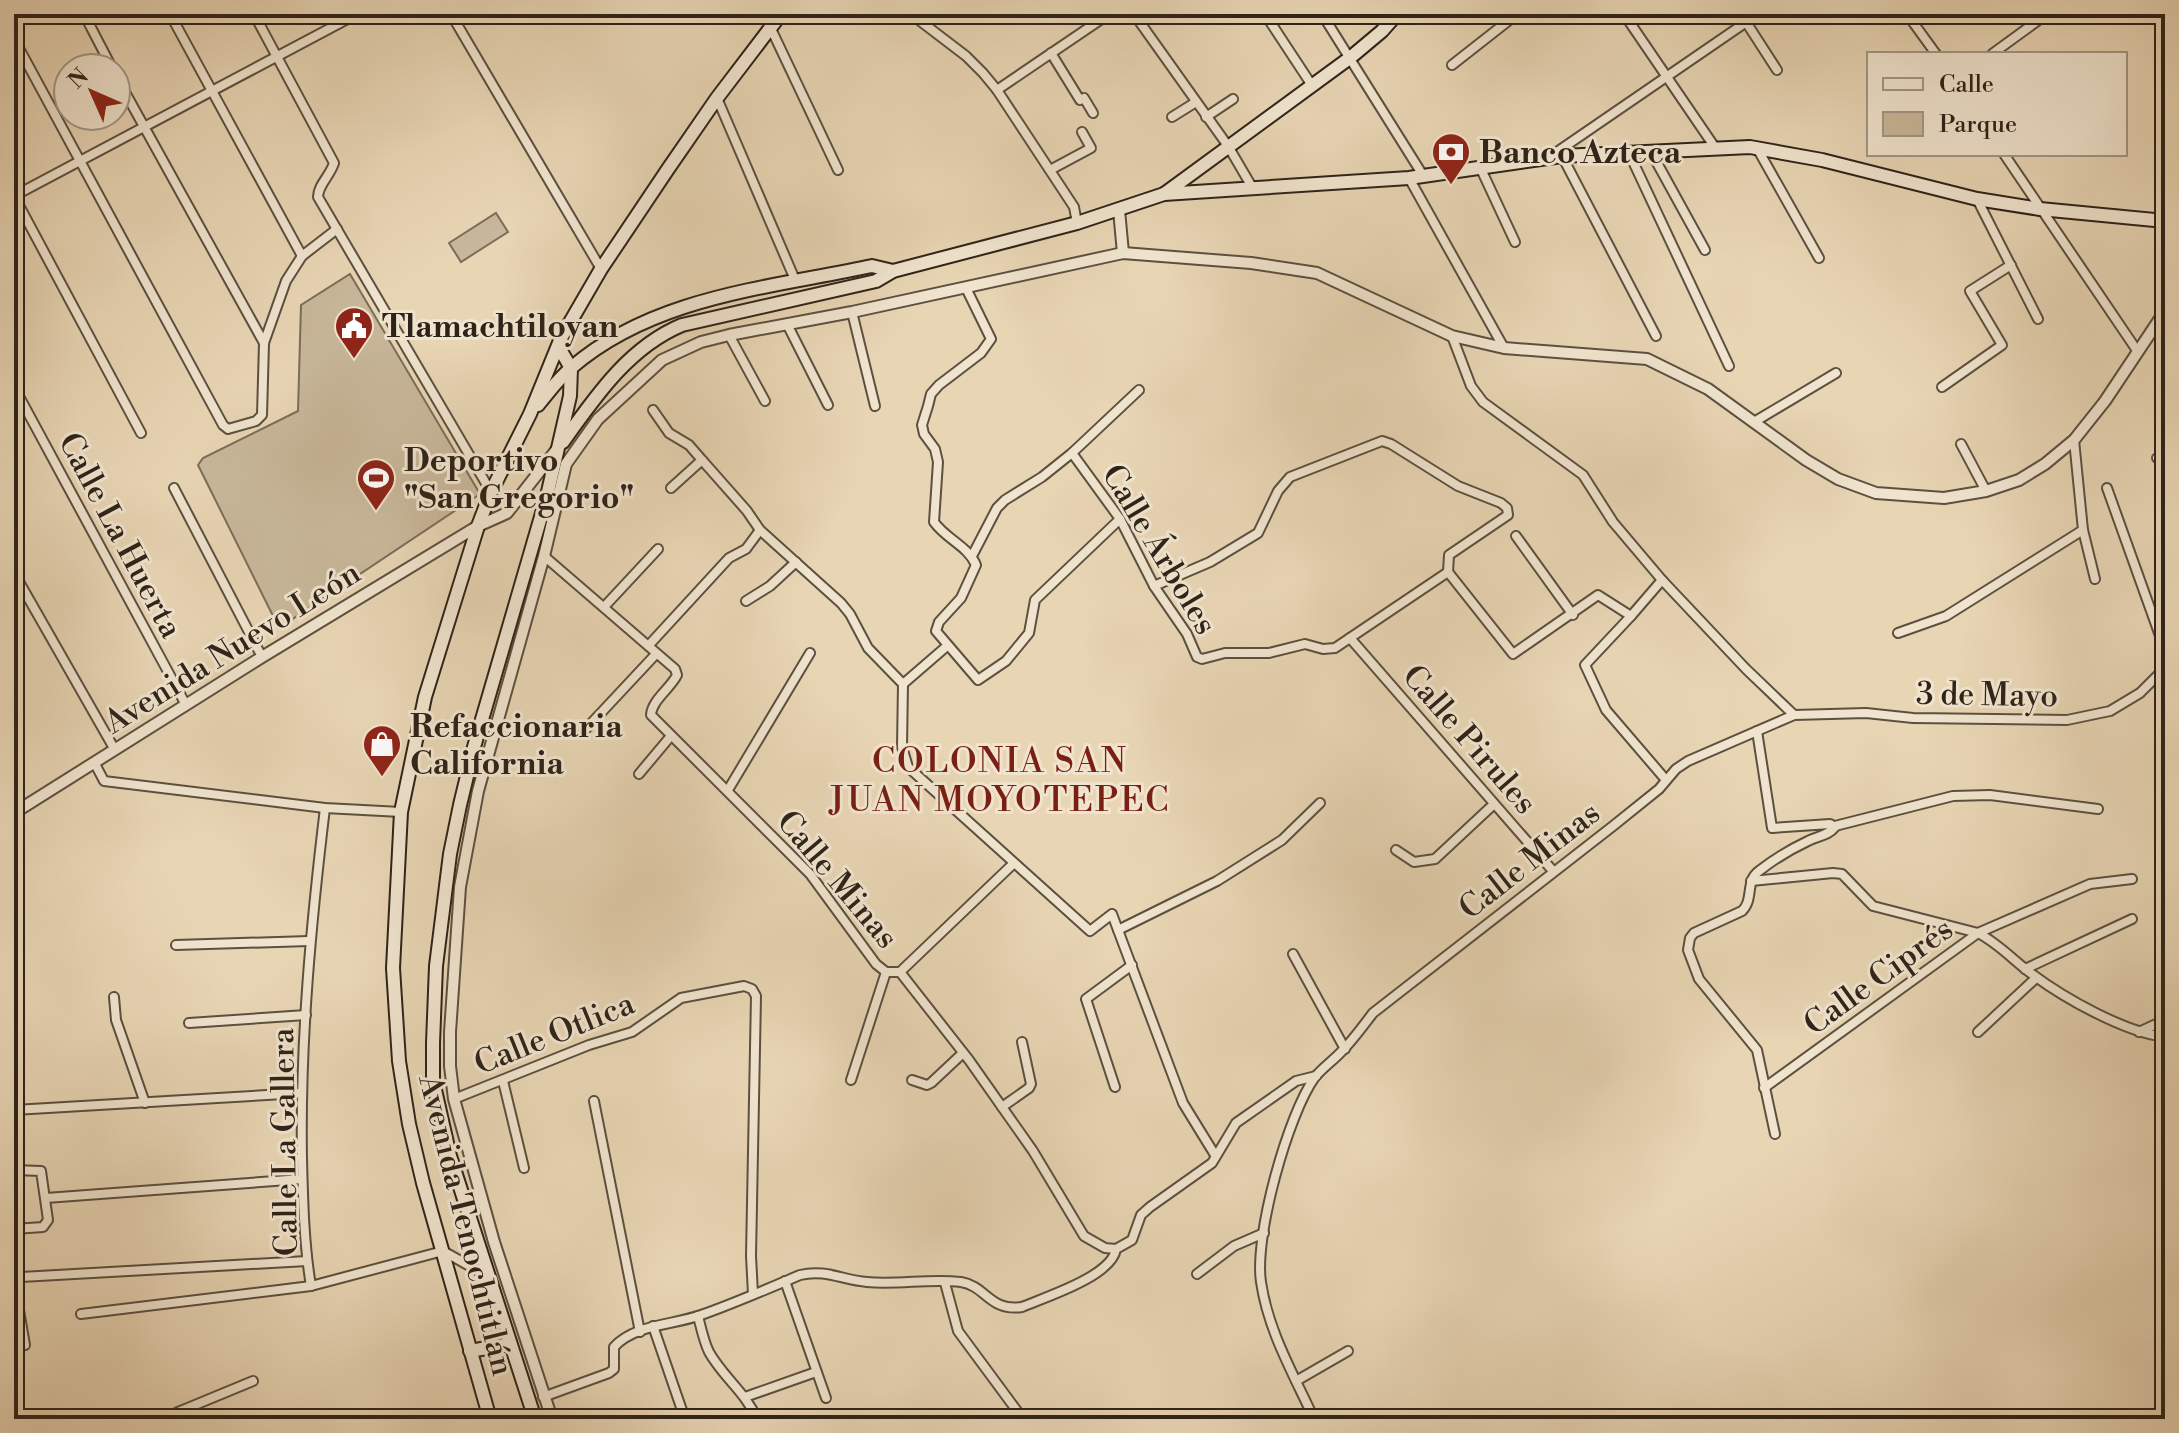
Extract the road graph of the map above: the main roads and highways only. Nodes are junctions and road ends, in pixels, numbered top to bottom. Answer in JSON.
{"nodes":[{"id":1,"x":781,"y":14,"type":"edge"},
{"id":2,"x":1397,"y":14,"type":"edge"},
{"id":3,"x":768,"y":20,"type":"edge"},
{"id":4,"x":1164,"y":194,"type":"junction"},
{"id":5,"x":2165,"y":221,"type":"edge"},
{"id":6,"x":893,"y":271,"type":"junction"},
{"id":7,"x":561,"y":338,"type":"junction"},
{"id":8,"x":571,"y":368,"type":"junction"},
{"id":9,"x":530,"y":414,"type":"junction"},
{"id":10,"x":560,"y":457,"type":"junction"},
{"id":11,"x":510,"y":1344,"type":"junction"},
{"id":12,"x":470,"y":1351,"type":"junction"},
{"id":13,"x":490,"y":1419,"type":"edge"},
{"id":14,"x":535,"y":1419,"type":"edge"}],
"edges":[{"from":1,"to":3,"type":"main road"},
{"from":2,"to":4,"type":"main road"},
{"from":3,"to":7,"type":"main road"},
{"from":4,"to":5,"type":"main road"},
{"from":4,"to":6,"type":"main road"},
{"from":6,"to":8,"type":"main road"},
{"from":6,"to":10,"type":"main road"},
{"from":7,"to":8,"type":"main road"},
{"from":7,"to":9,"type":"main road"},
{"from":8,"to":9,"type":"main road"},
{"from":8,"to":10,"type":"main road"},
{"from":9,"to":12,"type":"main road","name":"Avenida Tenochtitlán"},
{"from":10,"to":11,"type":"main road"},
{"from":11,"to":12,"type":"main road"},
{"from":11,"to":14,"type":"main road"},
{"from":12,"to":13,"type":"main road","name":"Avenida Tenochtitlán"}]}
